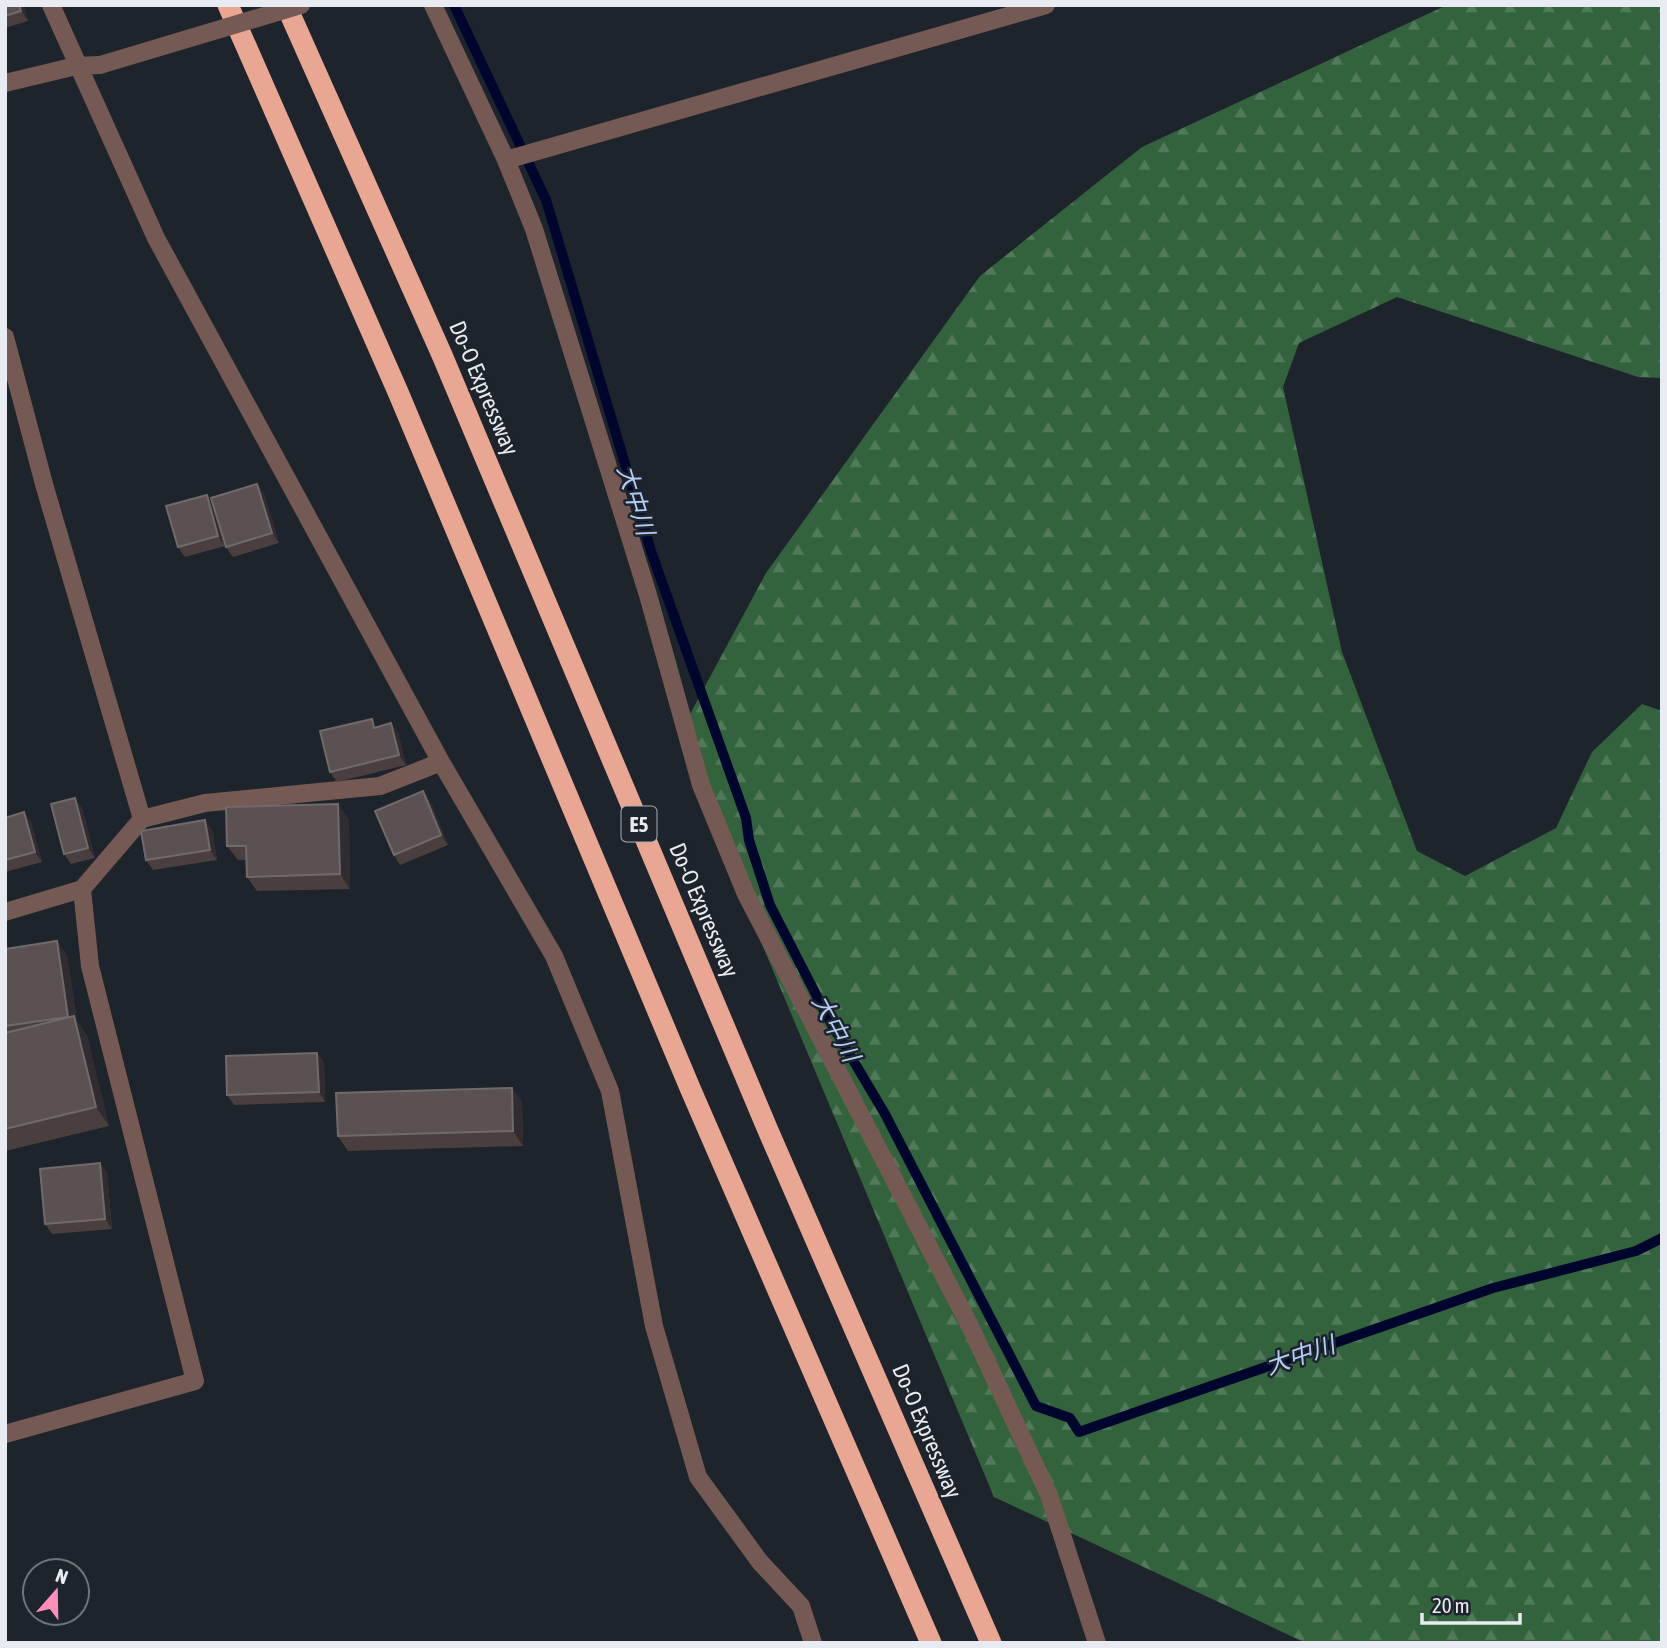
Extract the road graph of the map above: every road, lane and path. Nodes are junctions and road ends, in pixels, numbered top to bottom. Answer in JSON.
{"nodes":[{"id":1,"x":51,"y":5,"type":"edge"},
{"id":2,"x":228,"y":5,"type":"edge"},
{"id":3,"x":286,"y":5,"type":"edge"},
{"id":4,"x":301,"y":5,"type":"edge"},
{"id":5,"x":433,"y":5,"type":"edge"},
{"id":6,"x":1046,"y":5,"type":"edge"},
{"id":7,"x":76,"y":65,"type":"junction"},
{"id":8,"x":5,"y":83,"type":"edge"},
{"id":9,"x":506,"y":159,"type":"junction"},
{"id":10,"x":5,"y":337,"type":"edge"},
{"id":11,"x":442,"y":762,"type":"junction"},
{"id":12,"x":142,"y":818,"type":"junction"},
{"id":13,"x":82,"y":889,"type":"junction"},
{"id":14,"x":5,"y":912,"type":"edge"},
{"id":15,"x":5,"y":1434,"type":"edge"},
{"id":16,"x":813,"y":1643,"type":"edge"},
{"id":17,"x":931,"y":1643,"type":"edge"},
{"id":18,"x":991,"y":1643,"type":"edge"},
{"id":19,"x":1097,"y":1643,"type":"edge"}],
"edges":[{"from":1,"to":7,"type":"street"},
{"from":2,"to":17,"type":"highway","number":"E5"},
{"from":3,"to":18,"type":"highway","name":"Do-O Expressway","number":"E5"},
{"from":4,"to":7,"type":"street","bridge":true},
{"from":5,"to":9,"type":"street"},
{"from":6,"to":9,"type":"street"},
{"from":7,"to":8,"type":"street"},
{"from":7,"to":11,"type":"street"},
{"from":9,"to":19,"type":"street"},
{"from":10,"to":12,"type":"street"},
{"from":11,"to":12,"type":"street"},
{"from":11,"to":16,"type":"street"},
{"from":12,"to":13,"type":"street"},
{"from":13,"to":14,"type":"street"},
{"from":13,"to":15,"type":"street"}]}
